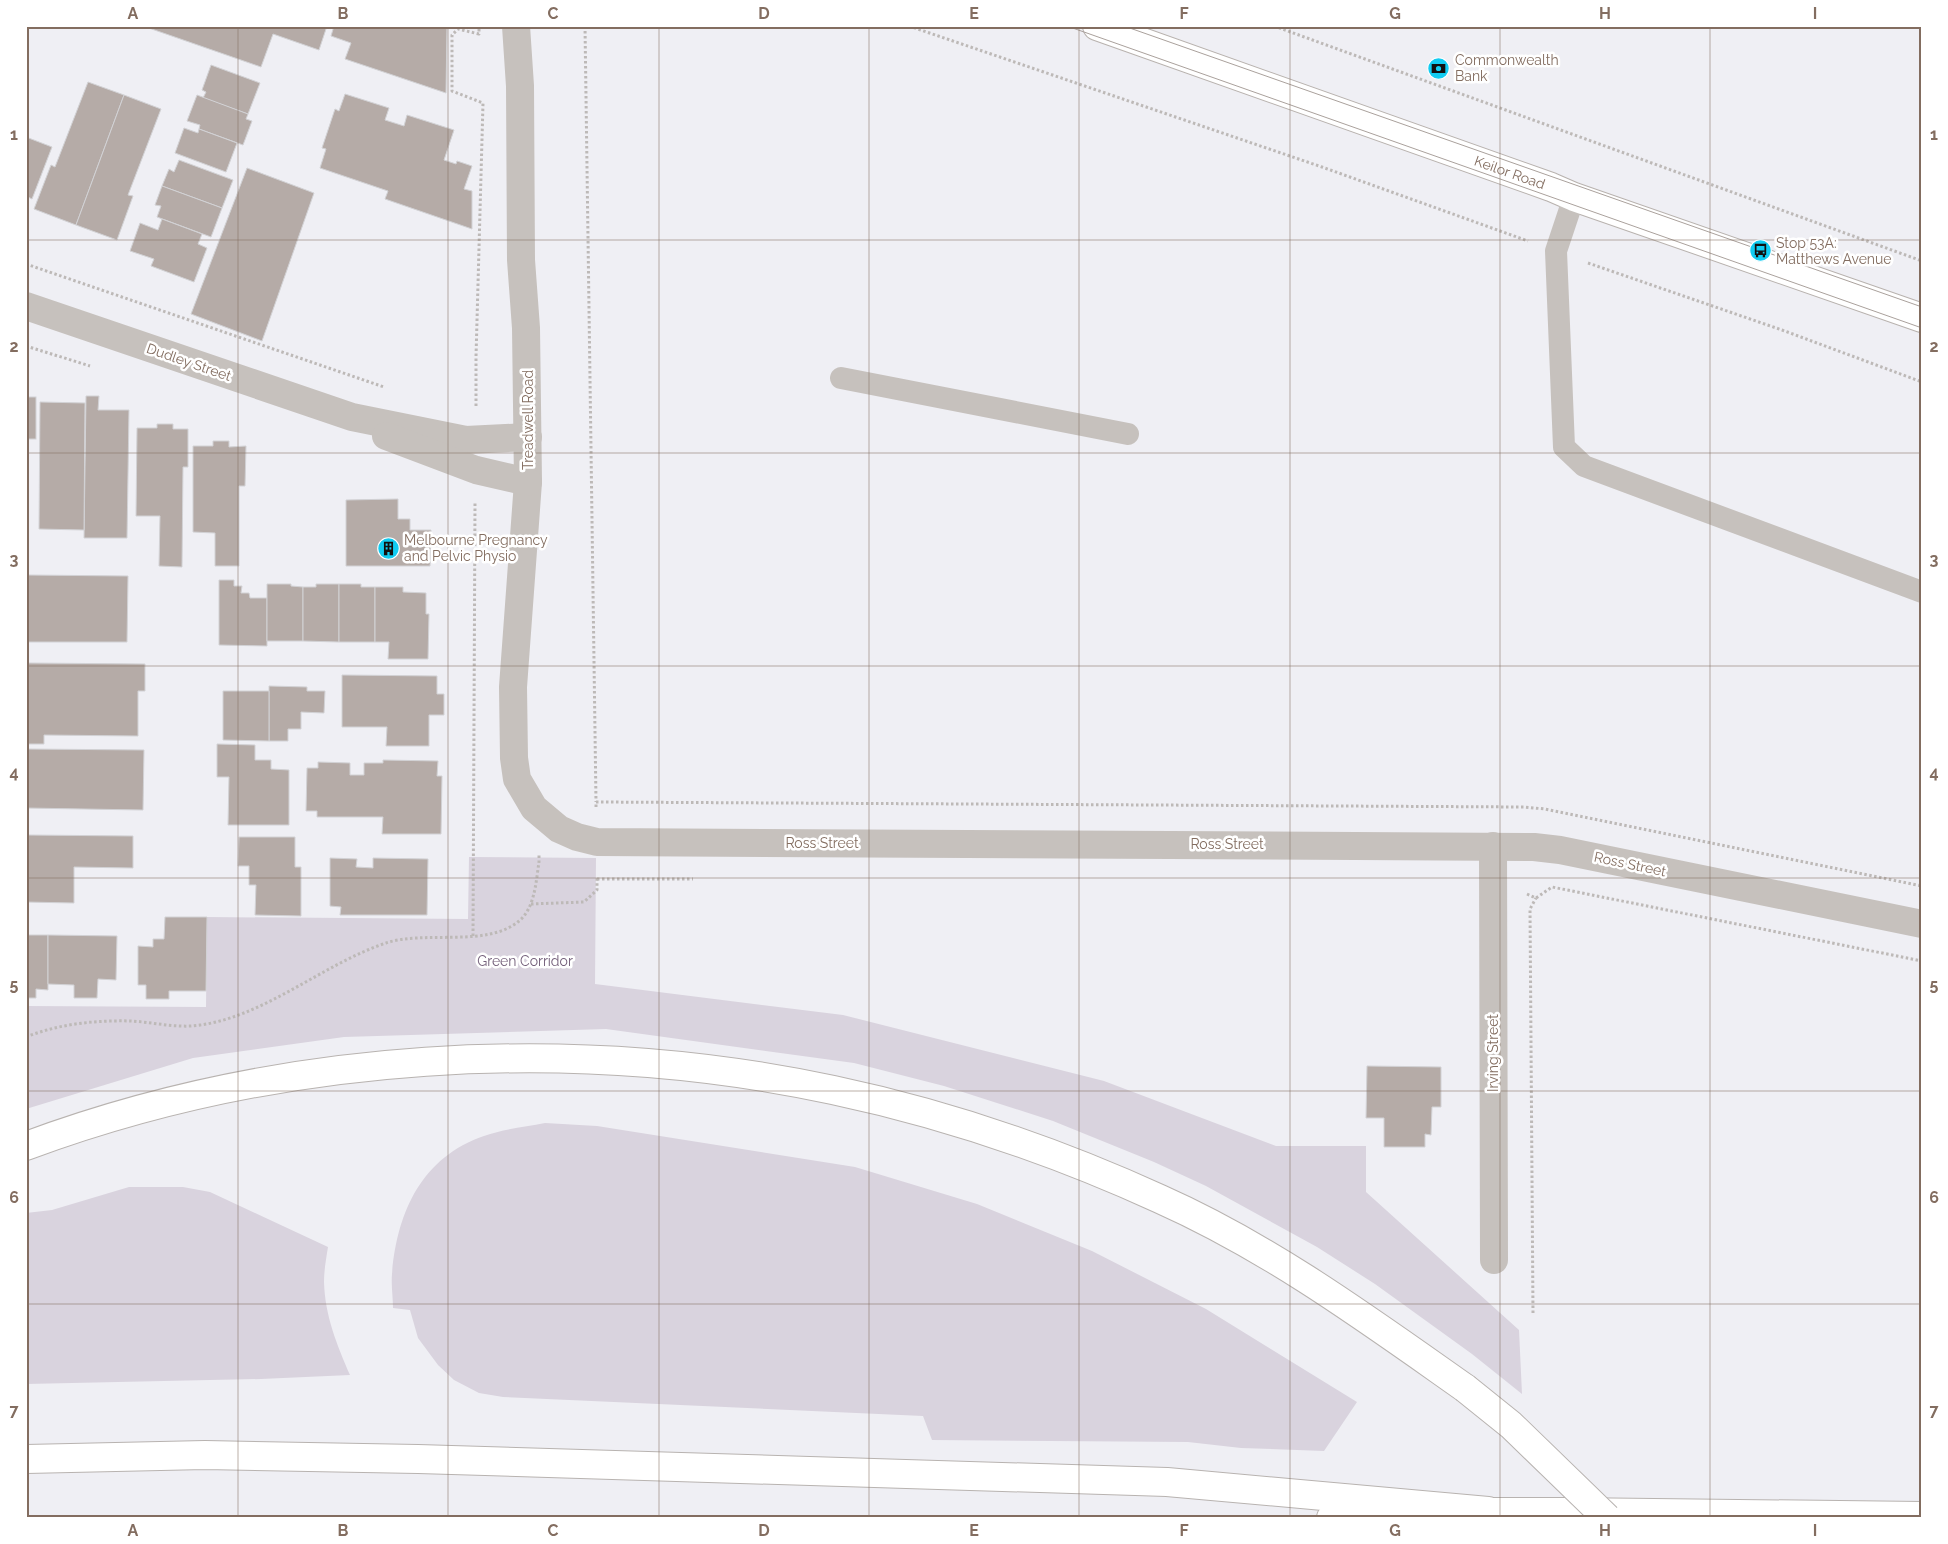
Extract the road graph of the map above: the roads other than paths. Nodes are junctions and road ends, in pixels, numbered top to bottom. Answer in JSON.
{"nodes":[{"id":1,"x":516,"y":26,"type":"edge"},
{"id":2,"x":1097,"y":26,"type":"edge"},
{"id":3,"x":1574,"y":197,"type":"junction"},
{"id":4,"x":26,"y":306,"type":"edge"},
{"id":5,"x":1922,"y":318,"type":"edge"},
{"id":6,"x":841,"y":378,"type":"dead end"},
{"id":7,"x":352,"y":417,"type":"junction"},
{"id":8,"x":1128,"y":434,"type":"dead end"},
{"id":9,"x":528,"y":437,"type":"junction"},
{"id":10,"x":528,"y":482,"type":"junction"},
{"id":11,"x":1922,"y":592,"type":"edge"},
{"id":12,"x":534,"y":808,"type":"joint"},
{"id":13,"x":1493,"y":846,"type":"junction"},
{"id":14,"x":1922,"y":924,"type":"edge"},
{"id":15,"x":26,"y":1146,"type":"edge"},
{"id":16,"x":1494,"y":1260,"type":"dead end"},
{"id":17,"x":26,"y":1460,"type":"edge"},
{"id":18,"x":1488,"y":1512,"type":"junction"},
{"id":19,"x":1922,"y":1516,"type":"edge"},
{"id":20,"x":1331,"y":1518,"type":"edge"},
{"id":21,"x":1608,"y":1518,"type":"edge"}],
"edges":[{"from":1,"to":9,"type":"street","name":"Treadwell Road"},
{"from":2,"to":3,"type":"main road","name":"Keilor Road"},
{"from":3,"to":5,"type":"main road","name":"Keilor Road"},
{"from":3,"to":11,"type":"lane"},
{"from":4,"to":7,"type":"street","name":"Dudley Street"},
{"from":6,"to":8,"type":"lane"},
{"from":7,"to":9,"type":"street","name":"Dudley Street"},
{"from":7,"to":10,"type":"street","name":"Dudley Street"},
{"from":9,"to":10,"type":"street","name":"Treadwell Road"},
{"from":10,"to":12,"type":"street","name":"Treadwell Road"},
{"from":12,"to":13,"type":"street","name":"Ross Street"},
{"from":13,"to":14,"type":"street","name":"Ross Street"},
{"from":13,"to":16,"type":"street","name":"Irving Street"},
{"from":15,"to":21,"type":"main road","bridge":true},
{"from":17,"to":18,"type":"main road"},
{"from":18,"to":19,"type":"main road"},
{"from":18,"to":20,"type":"main road"}]}
